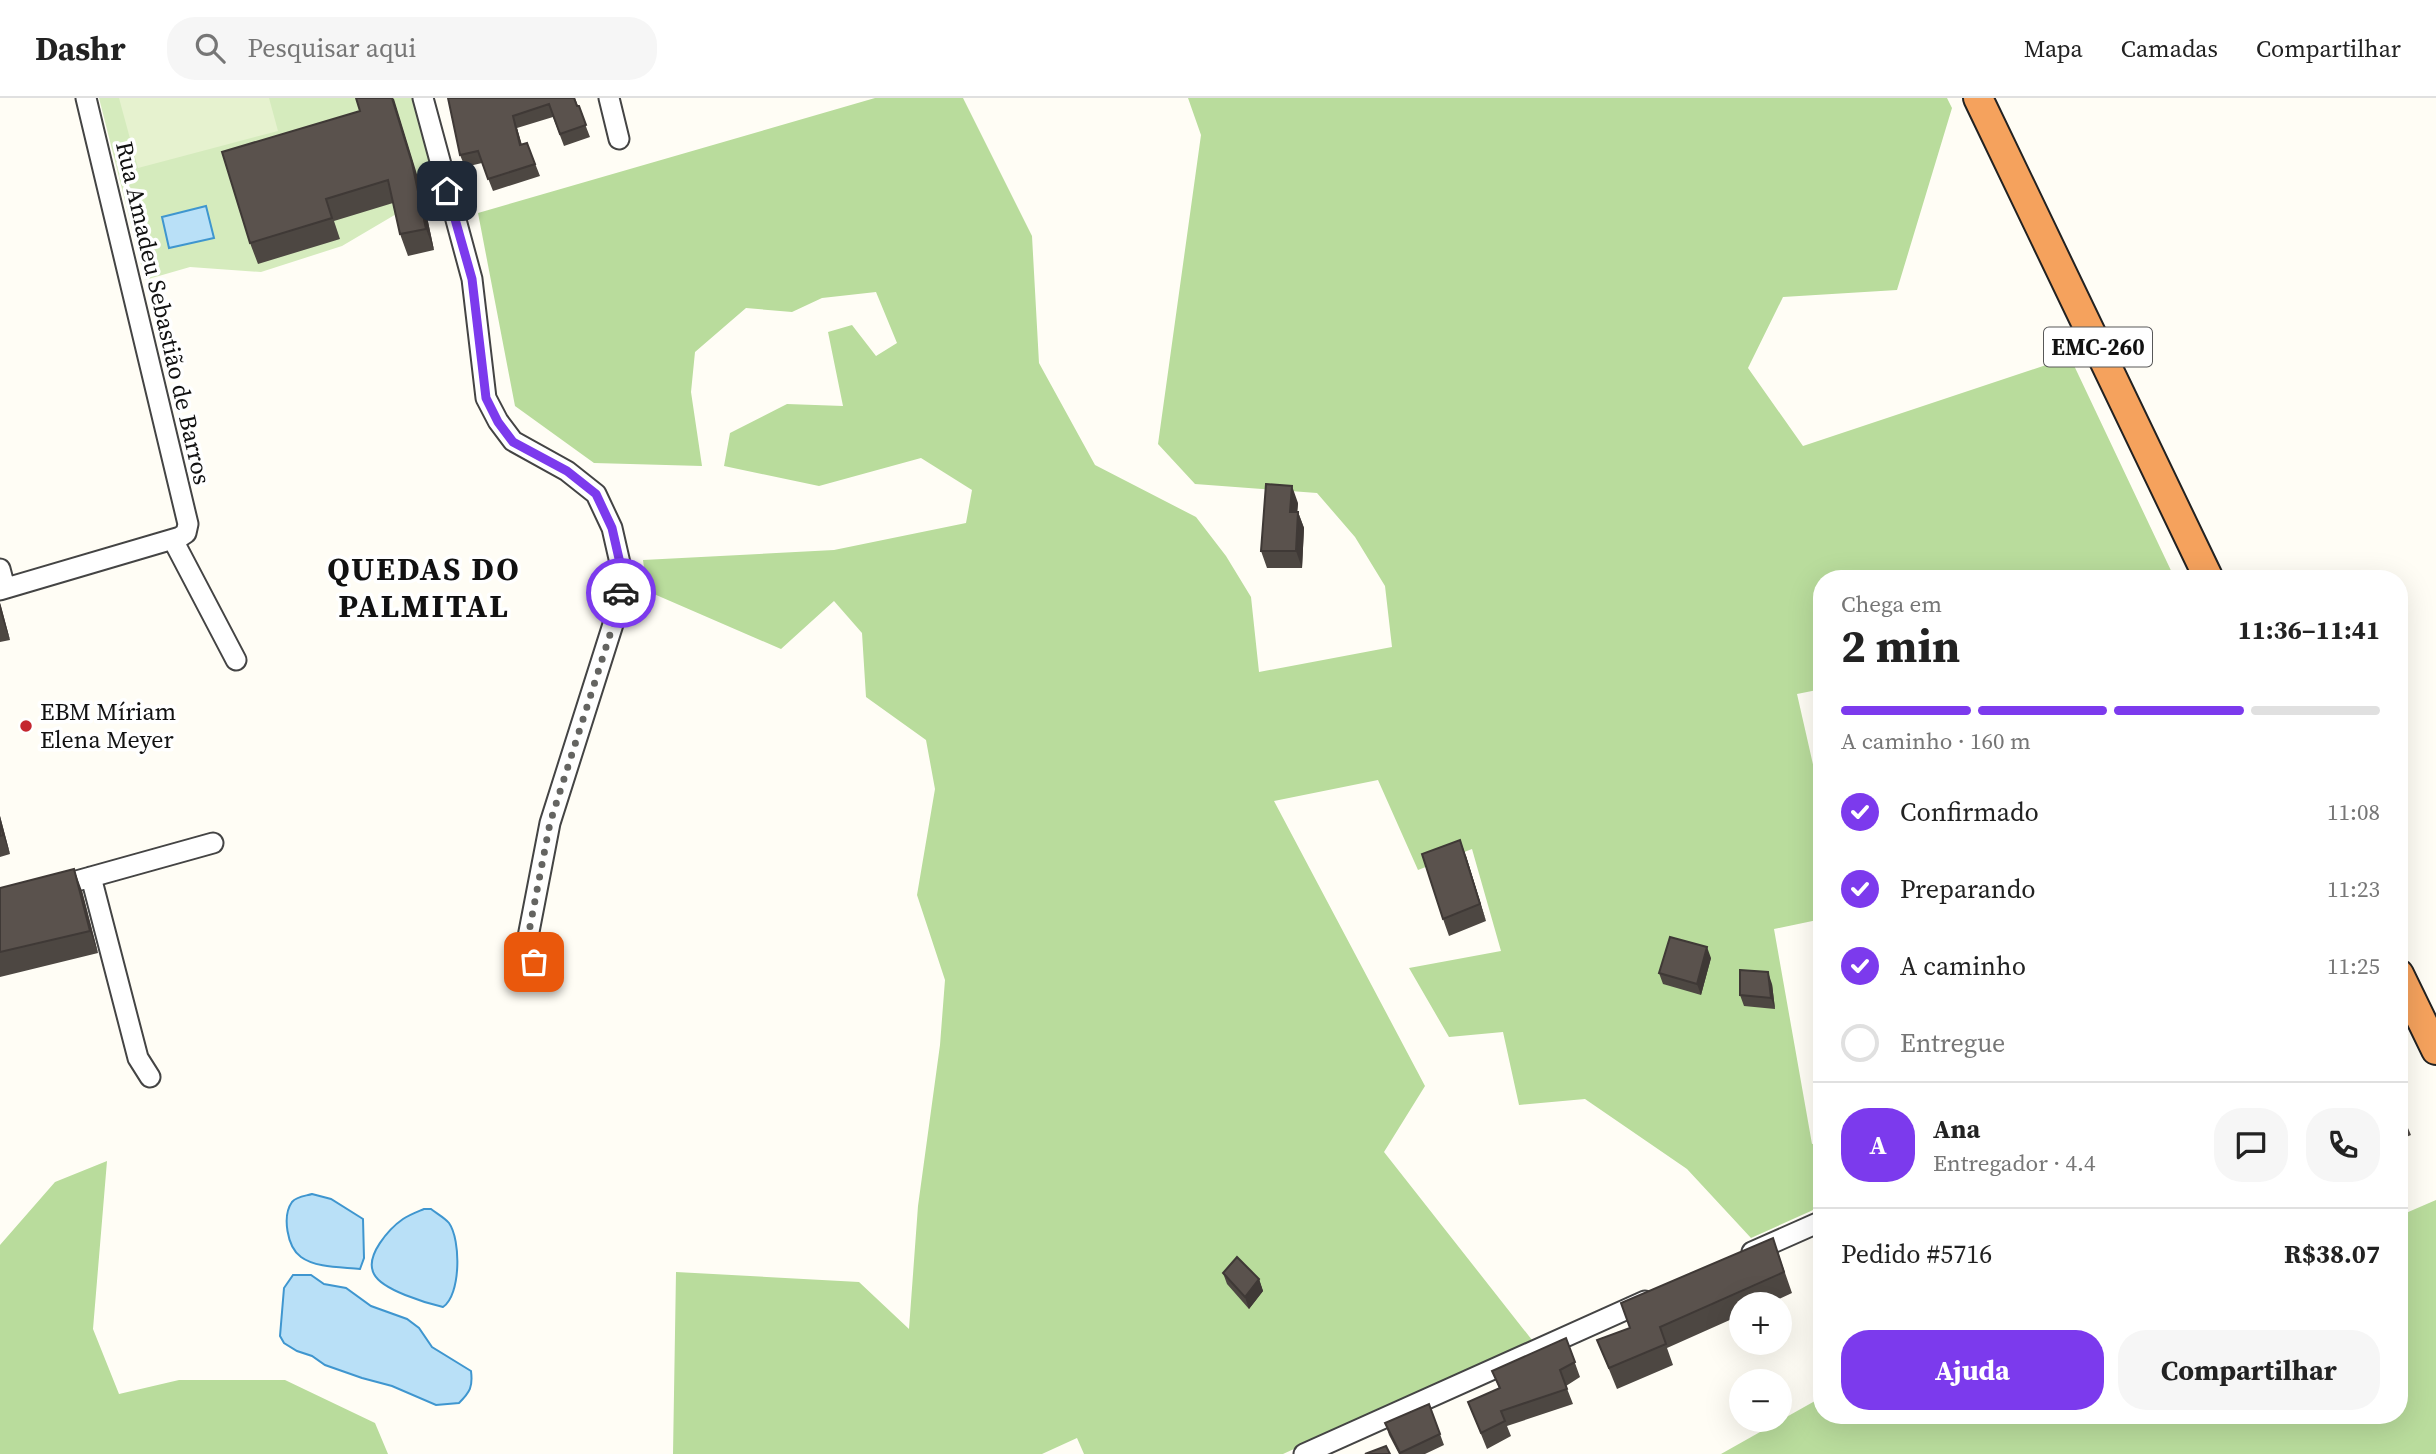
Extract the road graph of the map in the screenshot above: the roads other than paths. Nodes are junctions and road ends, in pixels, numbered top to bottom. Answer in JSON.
{"nodes":[{"id":1,"x":86,"y":98,"type":"edge"},
{"id":2,"x":424,"y":98,"type":"edge"},
{"id":3,"x":609,"y":98,"type":"edge"},
{"id":4,"x":1978,"y":98,"type":"edge"},
{"id":5,"x":619,"y":139,"type":"dead end"},
{"id":6,"x":176,"y":538,"type":"junction"},
{"id":7,"x":0,"y":569,"type":"edge"},
{"id":8,"x":2205,"y":570,"type":"edge"},
{"id":9,"x":2,"y":589,"type":"edge"},
{"id":10,"x":236,"y":660,"type":"dead end"},
{"id":11,"x":213,"y":843,"type":"dead end"},
{"id":12,"x":91,"y":877,"type":"junction"},
{"id":13,"x":39,"y":891,"type":"edge"},
{"id":14,"x":534,"y":962,"type":"dead end"},
{"id":15,"x":2408,"y":992,"type":"edge"},
{"id":16,"x":2436,"y":1050,"type":"edge"},
{"id":17,"x":150,"y":1077,"type":"dead end"},
{"id":18,"x":1813,"y":1225,"type":"edge"},
{"id":19,"x":1733,"y":1261,"type":"edge"},
{"id":20,"x":1658,"y":1295,"type":"edge"},
{"id":21,"x":1304,"y":1454,"type":"edge"}],
"edges":[{"from":1,"to":6,"type":"street","name":"Rua Amadeu Sebastião de Barros"},
{"from":2,"to":14,"type":"street"},
{"from":3,"to":5,"type":"street"},
{"from":4,"to":8,"type":"highway","number":"EMC-260"},
{"from":6,"to":9,"type":"street"},
{"from":6,"to":10,"type":"street"},
{"from":7,"to":9,"type":"street"},
{"from":11,"to":12,"type":"street"},
{"from":12,"to":13,"type":"street"},
{"from":12,"to":17,"type":"street"},
{"from":15,"to":16,"type":"highway"},
{"from":18,"to":19,"type":"street"},
{"from":20,"to":21,"type":"street"}]}
